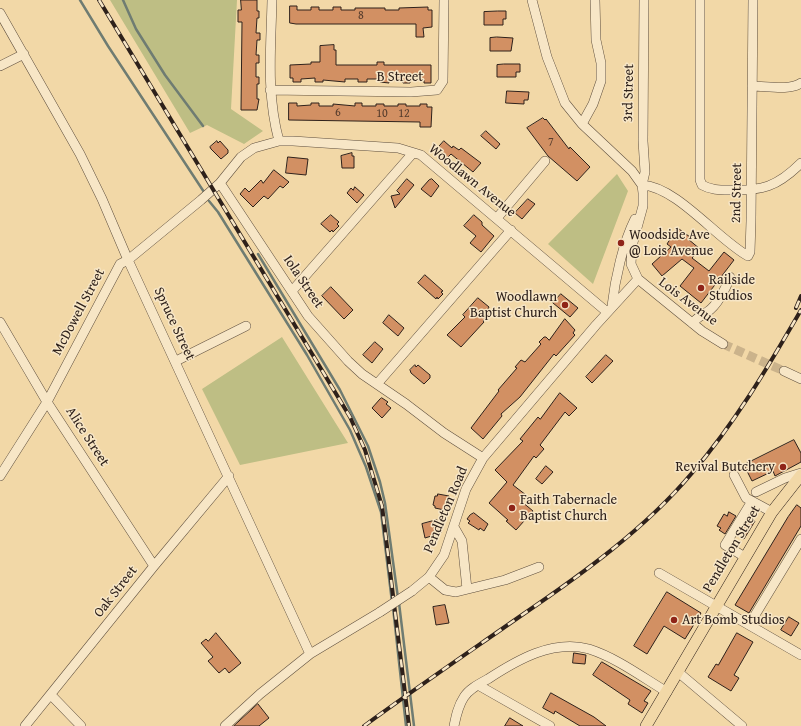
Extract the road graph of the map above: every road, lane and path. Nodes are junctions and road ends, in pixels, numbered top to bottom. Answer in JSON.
{"nodes":[{"id":1,"x":272,"y":0,"type":"edge"},
{"id":2,"x":444,"y":0,"type":"edge"},
{"id":3,"x":532,"y":0,"type":"edge"},
{"id":4,"x":595,"y":0,"type":"edge"},
{"id":5,"x":644,"y":0,"type":"edge"},
{"id":6,"x":700,"y":0,"type":"edge"},
{"id":7,"x":753,"y":0,"type":"edge"},
{"id":8,"x":0,"y":14,"type":"edge"},
{"id":9,"x":24,"y":54,"type":"junction"},
{"id":10,"x":0,"y":66,"type":"edge"},
{"id":11,"x":801,"y":83,"type":"edge"},
{"id":12,"x":752,"y":86,"type":"junction"},
{"id":13,"x":270,"y":90,"type":"junction"},
{"id":14,"x":582,"y":124,"type":"junction"},
{"id":15,"x":279,"y":141,"type":"junction"},
{"id":16,"x":413,"y":153,"type":"junction"},
{"id":17,"x":544,"y":161,"type":"dead end"},
{"id":18,"x":801,"y":163,"type":"edge"},
{"id":19,"x":642,"y":185,"type":"junction"},
{"id":20,"x":217,"y":186,"type":"junction"},
{"id":21,"x":751,"y":191,"type":"junction"},
{"id":22,"x":642,"y":206,"type":"junction"},
{"id":23,"x":497,"y":218,"type":"junction"},
{"id":24,"x":511,"y":230,"type":"junction"},
{"id":25,"x":128,"y":260,"type":"junction"},
{"id":26,"x":730,"y":277,"type":"dead end"},
{"id":27,"x":638,"y":279,"type":"junction"},
{"id":28,"x":292,"y":291,"type":"junction"},
{"id":29,"x":610,"y":309,"type":"junction"},
{"id":30,"x":0,"y":322,"type":"edge"},
{"id":31,"x":692,"y":323,"type":"junction"},
{"id":32,"x":246,"y":326,"type":"dead end"},
{"id":33,"x":723,"y":344,"type":"tunnel mouth"},
{"id":34,"x":176,"y":361,"type":"junction"},
{"id":35,"x":784,"y":371,"type":"tunnel mouth"},
{"id":36,"x":801,"y":379,"type":"edge"},
{"id":37,"x":377,"y":384,"type":"junction"},
{"id":38,"x":47,"y":402,"type":"junction"},
{"id":39,"x":483,"y":458,"type":"junction"},
{"id":40,"x":801,"y":474,"type":"edge"},
{"id":41,"x":734,"y":475,"type":"dead end"},
{"id":42,"x":0,"y":476,"type":"edge"},
{"id":43,"x":229,"y":476,"type":"junction"},
{"id":44,"x":756,"y":492,"type":"dead end"},
{"id":45,"x":752,"y":501,"type":"junction"},
{"id":46,"x":772,"y":512,"type":"junction"},
{"id":47,"x":454,"y":527,"type":"junction"},
{"id":48,"x":800,"y":543,"type":"edge"},
{"id":49,"x":745,"y":557,"type":"junction"},
{"id":50,"x":154,"y":566,"type":"junction"},
{"id":51,"x":539,"y":567,"type":"dead end"},
{"id":52,"x":659,"y":573,"type":"dead end"},
{"id":53,"x":429,"y":577,"type":"junction"},
{"id":54,"x":467,"y":589,"type":"junction"},
{"id":55,"x":717,"y":605,"type":"junction"},
{"id":56,"x":750,"y":625,"type":"junction"},
{"id":57,"x":310,"y":654,"type":"junction"},
{"id":58,"x":801,"y":655,"type":"edge"},
{"id":59,"x":678,"y":672,"type":"junction"},
{"id":60,"x":478,"y":685,"type":"junction"},
{"id":61,"x":667,"y":692,"type":"junction"},
{"id":62,"x":51,"y":695,"type":"junction"},
{"id":63,"x":25,"y":726,"type":"edge"},
{"id":64,"x":81,"y":726,"type":"edge"},
{"id":65,"x":225,"y":726,"type":"edge"},
{"id":66,"x":454,"y":726,"type":"edge"},
{"id":67,"x":550,"y":726,"type":"edge"},
{"id":68,"x":646,"y":726,"type":"edge"},
{"id":69,"x":742,"y":726,"type":"edge"}],
"edges":[{"from":1,"to":13,"type":"street"},
{"from":2,"to":13,"type":"street","name":"B Street"},
{"from":3,"to":14,"type":"street"},
{"from":4,"to":14,"type":"street"},
{"from":5,"to":19,"type":"street","name":"3rd Street"},
{"from":6,"to":21,"type":"street"},
{"from":7,"to":12,"type":"street","name":"2nd Street"},
{"from":8,"to":9,"type":"street","name":"Spruce Street"},
{"from":9,"to":10,"type":"street"},
{"from":9,"to":25,"type":"street","name":"Spruce Street"},
{"from":11,"to":12,"type":"street"},
{"from":12,"to":21,"type":"street","name":"2nd Street"},
{"from":13,"to":15,"type":"street"},
{"from":14,"to":19,"type":"street"},
{"from":15,"to":16,"type":"street","name":"Woodlawn Avenue"},
{"from":15,"to":20,"type":"street","name":"Woodlawn Avenue"},
{"from":16,"to":23,"type":"street","name":"Woodlawn Avenue"},
{"from":16,"to":28,"type":"street"},
{"from":17,"to":23,"type":"street"},
{"from":18,"to":21,"type":"street"},
{"from":19,"to":21,"type":"street","name":"2nd Street"},
{"from":19,"to":22,"type":"street","name":"3rd Street"},
{"from":20,"to":25,"type":"street","name":"McDowell Street"},
{"from":20,"to":28,"type":"street","name":"Iola Street"},
{"from":22,"to":27,"type":"street"},
{"from":22,"to":29,"type":"street"},
{"from":23,"to":24,"type":"street","name":"Woodlawn Avenue"},
{"from":24,"to":29,"type":"street","name":"Woodlawn Avenue"},
{"from":24,"to":37,"type":"street"},
{"from":25,"to":34,"type":"street","name":"Spruce Street"},
{"from":25,"to":38,"type":"street","name":"McDowell Street"},
{"from":26,"to":31,"type":"street"},
{"from":27,"to":29,"type":"street","name":"Pendleton Road"},
{"from":27,"to":31,"type":"street","name":"Lois Avenue"},
{"from":28,"to":37,"type":"street","name":"Iola Street"},
{"from":29,"to":39,"type":"street","name":"Pendleton Road"},
{"from":30,"to":38,"type":"street","name":"Alice Street"},
{"from":31,"to":33,"type":"street","name":"Lois Avenue"},
{"from":32,"to":34,"type":"street"},
{"from":34,"to":43,"type":"street","name":"Spruce Street"},
{"from":35,"to":36,"type":"street"},
{"from":37,"to":39,"type":"street","name":"Iola Street"},
{"from":38,"to":42,"type":"street","name":"McDowell Street"},
{"from":38,"to":50,"type":"street","name":"Alice Street"},
{"from":39,"to":47,"type":"street","name":"Pendleton Road"},
{"from":40,"to":44,"type":"street","name":"Pendleton Street"},
{"from":40,"to":46,"type":"main road","name":"Pendleton Street"},
{"from":41,"to":45,"type":"street"},
{"from":43,"to":50,"type":"street","name":"Oak Street"},
{"from":43,"to":57,"type":"street","name":"Spruce Street"},
{"from":45,"to":46,"type":"street"},
{"from":45,"to":49,"type":"street"},
{"from":46,"to":49,"type":"main road","name":"Pendleton Street"},
{"from":47,"to":53,"type":"street","name":"Pendleton Road"},
{"from":47,"to":54,"type":"street"},
{"from":48,"to":56,"type":"street"},
{"from":49,"to":55,"type":"main road","name":"Pendleton Street"},
{"from":50,"to":62,"type":"street","name":"Oak Street"},
{"from":51,"to":54,"type":"street"},
{"from":52,"to":55,"type":"street"},
{"from":53,"to":54,"type":"street"},
{"from":53,"to":57,"type":"street","name":"Pendleton Road","bridge":true},
{"from":55,"to":56,"type":"street"},
{"from":55,"to":59,"type":"main road","name":"Pendleton Street"},
{"from":56,"to":58,"type":"street"},
{"from":57,"to":65,"type":"street","name":"Pendleton Road"},
{"from":59,"to":61,"type":"main road","name":"Pendleton Street"},
{"from":59,"to":69,"type":"street"},
{"from":60,"to":61,"type":"street"},
{"from":60,"to":66,"type":"street"},
{"from":60,"to":67,"type":"street"},
{"from":61,"to":68,"type":"main road","name":"Pendleton Street"},
{"from":62,"to":63,"type":"street","name":"Oak Street"},
{"from":62,"to":64,"type":"street"}]}
